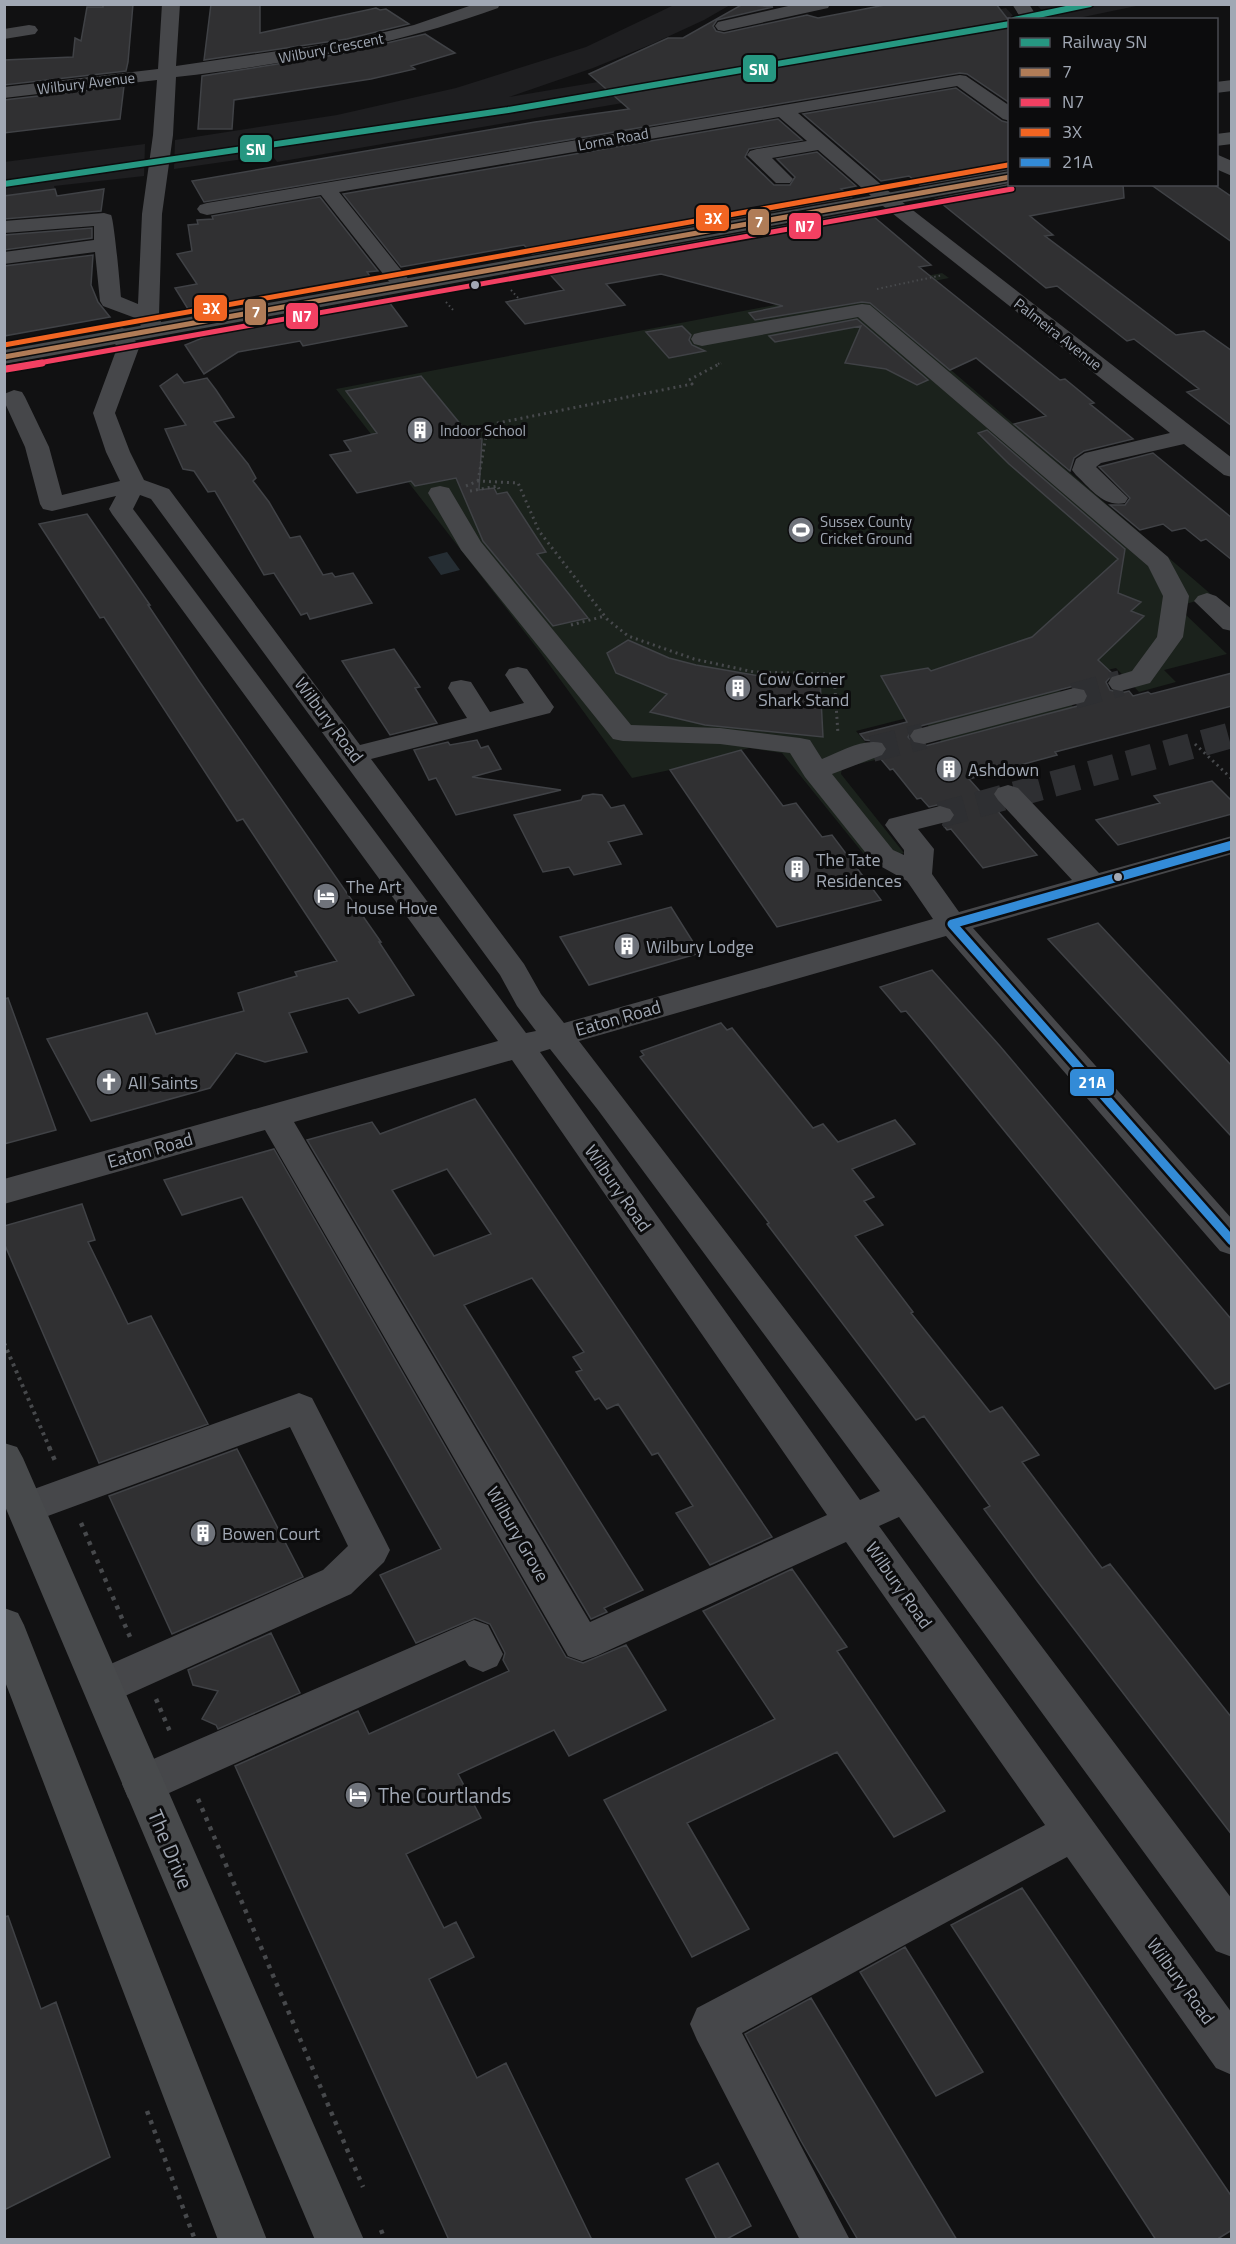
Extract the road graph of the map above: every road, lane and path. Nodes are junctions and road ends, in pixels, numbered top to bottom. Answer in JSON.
{"nodes":[{"id":1,"x":171,"y":4,"type":"edge"},
{"id":2,"x":492,"y":4,"type":"edge"},
{"id":3,"x":822,"y":4,"type":"edge"},
{"id":4,"x":794,"y":7,"type":"edge"},
{"id":5,"x":426,"y":10,"type":"dead end"},
{"id":6,"x":444,"y":22,"type":"junction"},
{"id":7,"x":724,"y":26,"type":"dead end"},
{"id":8,"x":29,"y":30,"type":"dead end"},
{"id":9,"x":4,"y":34,"type":"edge"},
{"id":10,"x":167,"y":73,"type":"junction"},
{"id":11,"x":4,"y":93,"type":"edge"},
{"id":12,"x":783,"y":110,"type":"junction"},
{"id":13,"x":1008,"y":114,"type":"edge"},
{"id":14,"x":822,"y":144,"type":"junction"},
{"id":15,"x":1218,"y":161,"type":"edge"},
{"id":16,"x":1232,"y":170,"type":"edge"},
{"id":17,"x":1008,"y":177,"type":"edge"},
{"id":18,"x":783,"y":179,"type":"dead end"},
{"id":19,"x":326,"y":189,"type":"junction"},
{"id":20,"x":885,"y":198,"type":"junction"},
{"id":21,"x":207,"y":209,"type":"dead end"},
{"id":22,"x":4,"y":227,"type":"edge"},
{"id":23,"x":104,"y":245,"type":"junction"},
{"id":24,"x":4,"y":258,"type":"edge"},
{"id":25,"x":974,"y":268,"type":"junction"},
{"id":26,"x":402,"y":285,"type":"junction"},
{"id":27,"x":862,"y":310,"type":"junction"},
{"id":28,"x":150,"y":322,"type":"junction"},
{"id":29,"x":122,"y":335,"type":"junction"},
{"id":30,"x":702,"y":339,"type":"dead end"},
{"id":31,"x":4,"y":357,"type":"edge"},
{"id":32,"x":731,"y":360,"type":"dead end"},
{"id":33,"x":14,"y":397,"type":"dead end"},
{"id":34,"x":1188,"y":436,"type":"junction"},
{"id":35,"x":1232,"y":470,"type":"edge"},
{"id":36,"x":134,"y":485,"type":"junction"},
{"id":37,"x":440,"y":493,"type":"dead end"},
{"id":38,"x":1124,"y":505,"type":"dead end"},
{"id":39,"x":1207,"y":601,"type":"dead end"},
{"id":40,"x":1232,"y":623,"type":"edge"},
{"id":41,"x":518,"y":675,"type":"dead end"},
{"id":42,"x":1121,"y":683,"type":"tunnel mouth"},
{"id":43,"x":461,"y":688,"type":"dead end"},
{"id":44,"x":1074,"y":696,"type":"tunnel mouth"},
{"id":45,"x":483,"y":722,"type":"junction"},
{"id":46,"x":924,"y":736,"type":"tunnel mouth"},
{"id":47,"x":1195,"y":744,"type":"dead end"},
{"id":48,"x":872,"y":749,"type":"tunnel mouth"},
{"id":49,"x":355,"y":755,"type":"junction"},
{"id":50,"x":827,"y":766,"type":"junction"},
{"id":51,"x":1232,"y":778,"type":"edge"},
{"id":52,"x":1008,"y":794,"type":"dead end"},
{"id":53,"x":939,"y":815,"type":"tunnel mouth"},
{"id":54,"x":1232,"y":845,"type":"edge"},
{"id":55,"x":917,"y":874,"type":"junction"},
{"id":56,"x":1093,"y":885,"type":"junction"},
{"id":57,"x":952,"y":924,"type":"junction"},
{"id":58,"x":513,"y":971,"type":"junction"},
{"id":59,"x":473,"y":982,"type":"junction"},
{"id":60,"x":556,"y":1035,"type":"junction"},
{"id":61,"x":519,"y":1046,"type":"junction"},
{"id":62,"x":610,"y":1102,"type":"junction"},
{"id":63,"x":273,"y":1115,"type":"junction"},
{"id":64,"x":568,"y":1117,"type":"junction"},
{"id":65,"x":4,"y":1192,"type":"edge"},
{"id":66,"x":1232,"y":1242,"type":"edge"},
{"id":67,"x":4,"y":1458,"type":"edge"},
{"id":68,"x":906,"y":1496,"type":"junction"},
{"id":69,"x":26,"y":1508,"type":"junction"},
{"id":70,"x":852,"y":1520,"type":"junction"},
{"id":71,"x":4,"y":1625,"type":"edge"},
{"id":72,"x":483,"y":1654,"type":"dead end"},
{"id":73,"x":102,"y":1687,"type":"junction"},
{"id":74,"x":143,"y":1784,"type":"junction"},
{"id":75,"x":1073,"y":1832,"type":"junction"},
{"id":76,"x":1232,"y":1936,"type":"edge"},
{"id":77,"x":1232,"y":2052,"type":"edge"},
{"id":78,"x":243,"y":2240,"type":"edge"},
{"id":79,"x":340,"y":2240,"type":"edge"},
{"id":80,"x":826,"y":2240,"type":"edge"}],
"edges":[{"from":1,"to":10,"type":"street"},
{"from":2,"to":6,"type":"street","name":"Wilbury Crescent"},
{"from":3,"to":4,"type":"street"},
{"from":4,"to":7,"type":"street"},
{"from":5,"to":6,"type":"street"},
{"from":6,"to":10,"type":"street","name":"Wilbury Crescent"},
{"from":8,"to":9,"type":"street"},
{"from":10,"to":11,"type":"street","name":"Wilbury Avenue"},
{"from":10,"to":28,"type":"street"},
{"from":12,"to":13,"type":"street","name":"Lorna Road"},
{"from":12,"to":14,"type":"street","name":"Palmeira Avenue"},
{"from":12,"to":19,"type":"street","name":"Lorna Road"},
{"from":14,"to":18,"type":"street"},
{"from":14,"to":20,"type":"street","name":"Palmeira Avenue"},
{"from":15,"to":16,"type":"street"},
{"from":17,"to":20,"type":"main road"},
{"from":19,"to":21,"type":"street","name":"Lorna Road"},
{"from":19,"to":26,"type":"street"},
{"from":20,"to":25,"type":"street","name":"Palmeira Avenue"},
{"from":20,"to":26,"type":"main road"},
{"from":22,"to":23,"type":"street"},
{"from":23,"to":24,"type":"street"},
{"from":23,"to":28,"type":"street"},
{"from":25,"to":27,"type":"path"},
{"from":25,"to":34,"type":"street","name":"Palmeira Avenue"},
{"from":26,"to":28,"type":"main road"},
{"from":27,"to":30,"type":"street"},
{"from":27,"to":42,"type":"street"},
{"from":28,"to":29,"type":"main road"},
{"from":29,"to":31,"type":"main road"},
{"from":29,"to":36,"type":"street"},
{"from":32,"to":50,"type":"path"},
{"from":33,"to":36,"type":"street"},
{"from":34,"to":35,"type":"street","name":"Palmeira Avenue"},
{"from":34,"to":38,"type":"street"},
{"from":36,"to":49,"type":"street","name":"Wilbury Road"},
{"from":36,"to":59,"type":"street","name":"Wilbury Road"},
{"from":37,"to":50,"type":"street"},
{"from":39,"to":40,"type":"street"},
{"from":41,"to":45,"type":"street"},
{"from":43,"to":45,"type":"street"},
{"from":44,"to":46,"type":"street"},
{"from":45,"to":49,"type":"street"},
{"from":47,"to":51,"type":"path"},
{"from":48,"to":50,"type":"street"},
{"from":49,"to":58,"type":"street","name":"Wilbury Road"},
{"from":50,"to":55,"type":"street"},
{"from":52,"to":56,"type":"street"},
{"from":53,"to":55,"type":"street"},
{"from":54,"to":56,"type":"street","name":"Eaton Road"},
{"from":55,"to":57,"type":"street"},
{"from":56,"to":57,"type":"street","name":"Eaton Road"},
{"from":57,"to":60,"type":"street","name":"Eaton Road"},
{"from":57,"to":66,"type":"street"},
{"from":58,"to":59,"type":"street"},
{"from":58,"to":60,"type":"street","name":"Wilbury Road"},
{"from":59,"to":61,"type":"street","name":"Wilbury Road"},
{"from":60,"to":61,"type":"street","name":"Eaton Road"},
{"from":60,"to":62,"type":"street","name":"Wilbury Road"},
{"from":61,"to":63,"type":"street","name":"Eaton Road"},
{"from":61,"to":64,"type":"street","name":"Wilbury Road"},
{"from":62,"to":64,"type":"street"},
{"from":62,"to":68,"type":"street","name":"Wilbury Road"},
{"from":63,"to":65,"type":"street","name":"Eaton Road"},
{"from":63,"to":70,"type":"street","name":"Wilbury Grove"},
{"from":64,"to":70,"type":"street","name":"Wilbury Road"},
{"from":67,"to":69,"type":"main road","name":"The Drive"},
{"from":68,"to":70,"type":"street","name":"Wilbury Grove"},
{"from":68,"to":76,"type":"street","name":"Wilbury Road"},
{"from":69,"to":73,"type":"main road","name":"The Drive"},
{"from":69,"to":73,"type":"street"},
{"from":70,"to":75,"type":"street","name":"Wilbury Road"},
{"from":71,"to":78,"type":"main road"},
{"from":72,"to":74,"type":"street"},
{"from":73,"to":74,"type":"main road","name":"The Drive"},
{"from":74,"to":79,"type":"main road","name":"The Drive"},
{"from":75,"to":77,"type":"street","name":"Wilbury Road"},
{"from":75,"to":80,"type":"street"}]}
